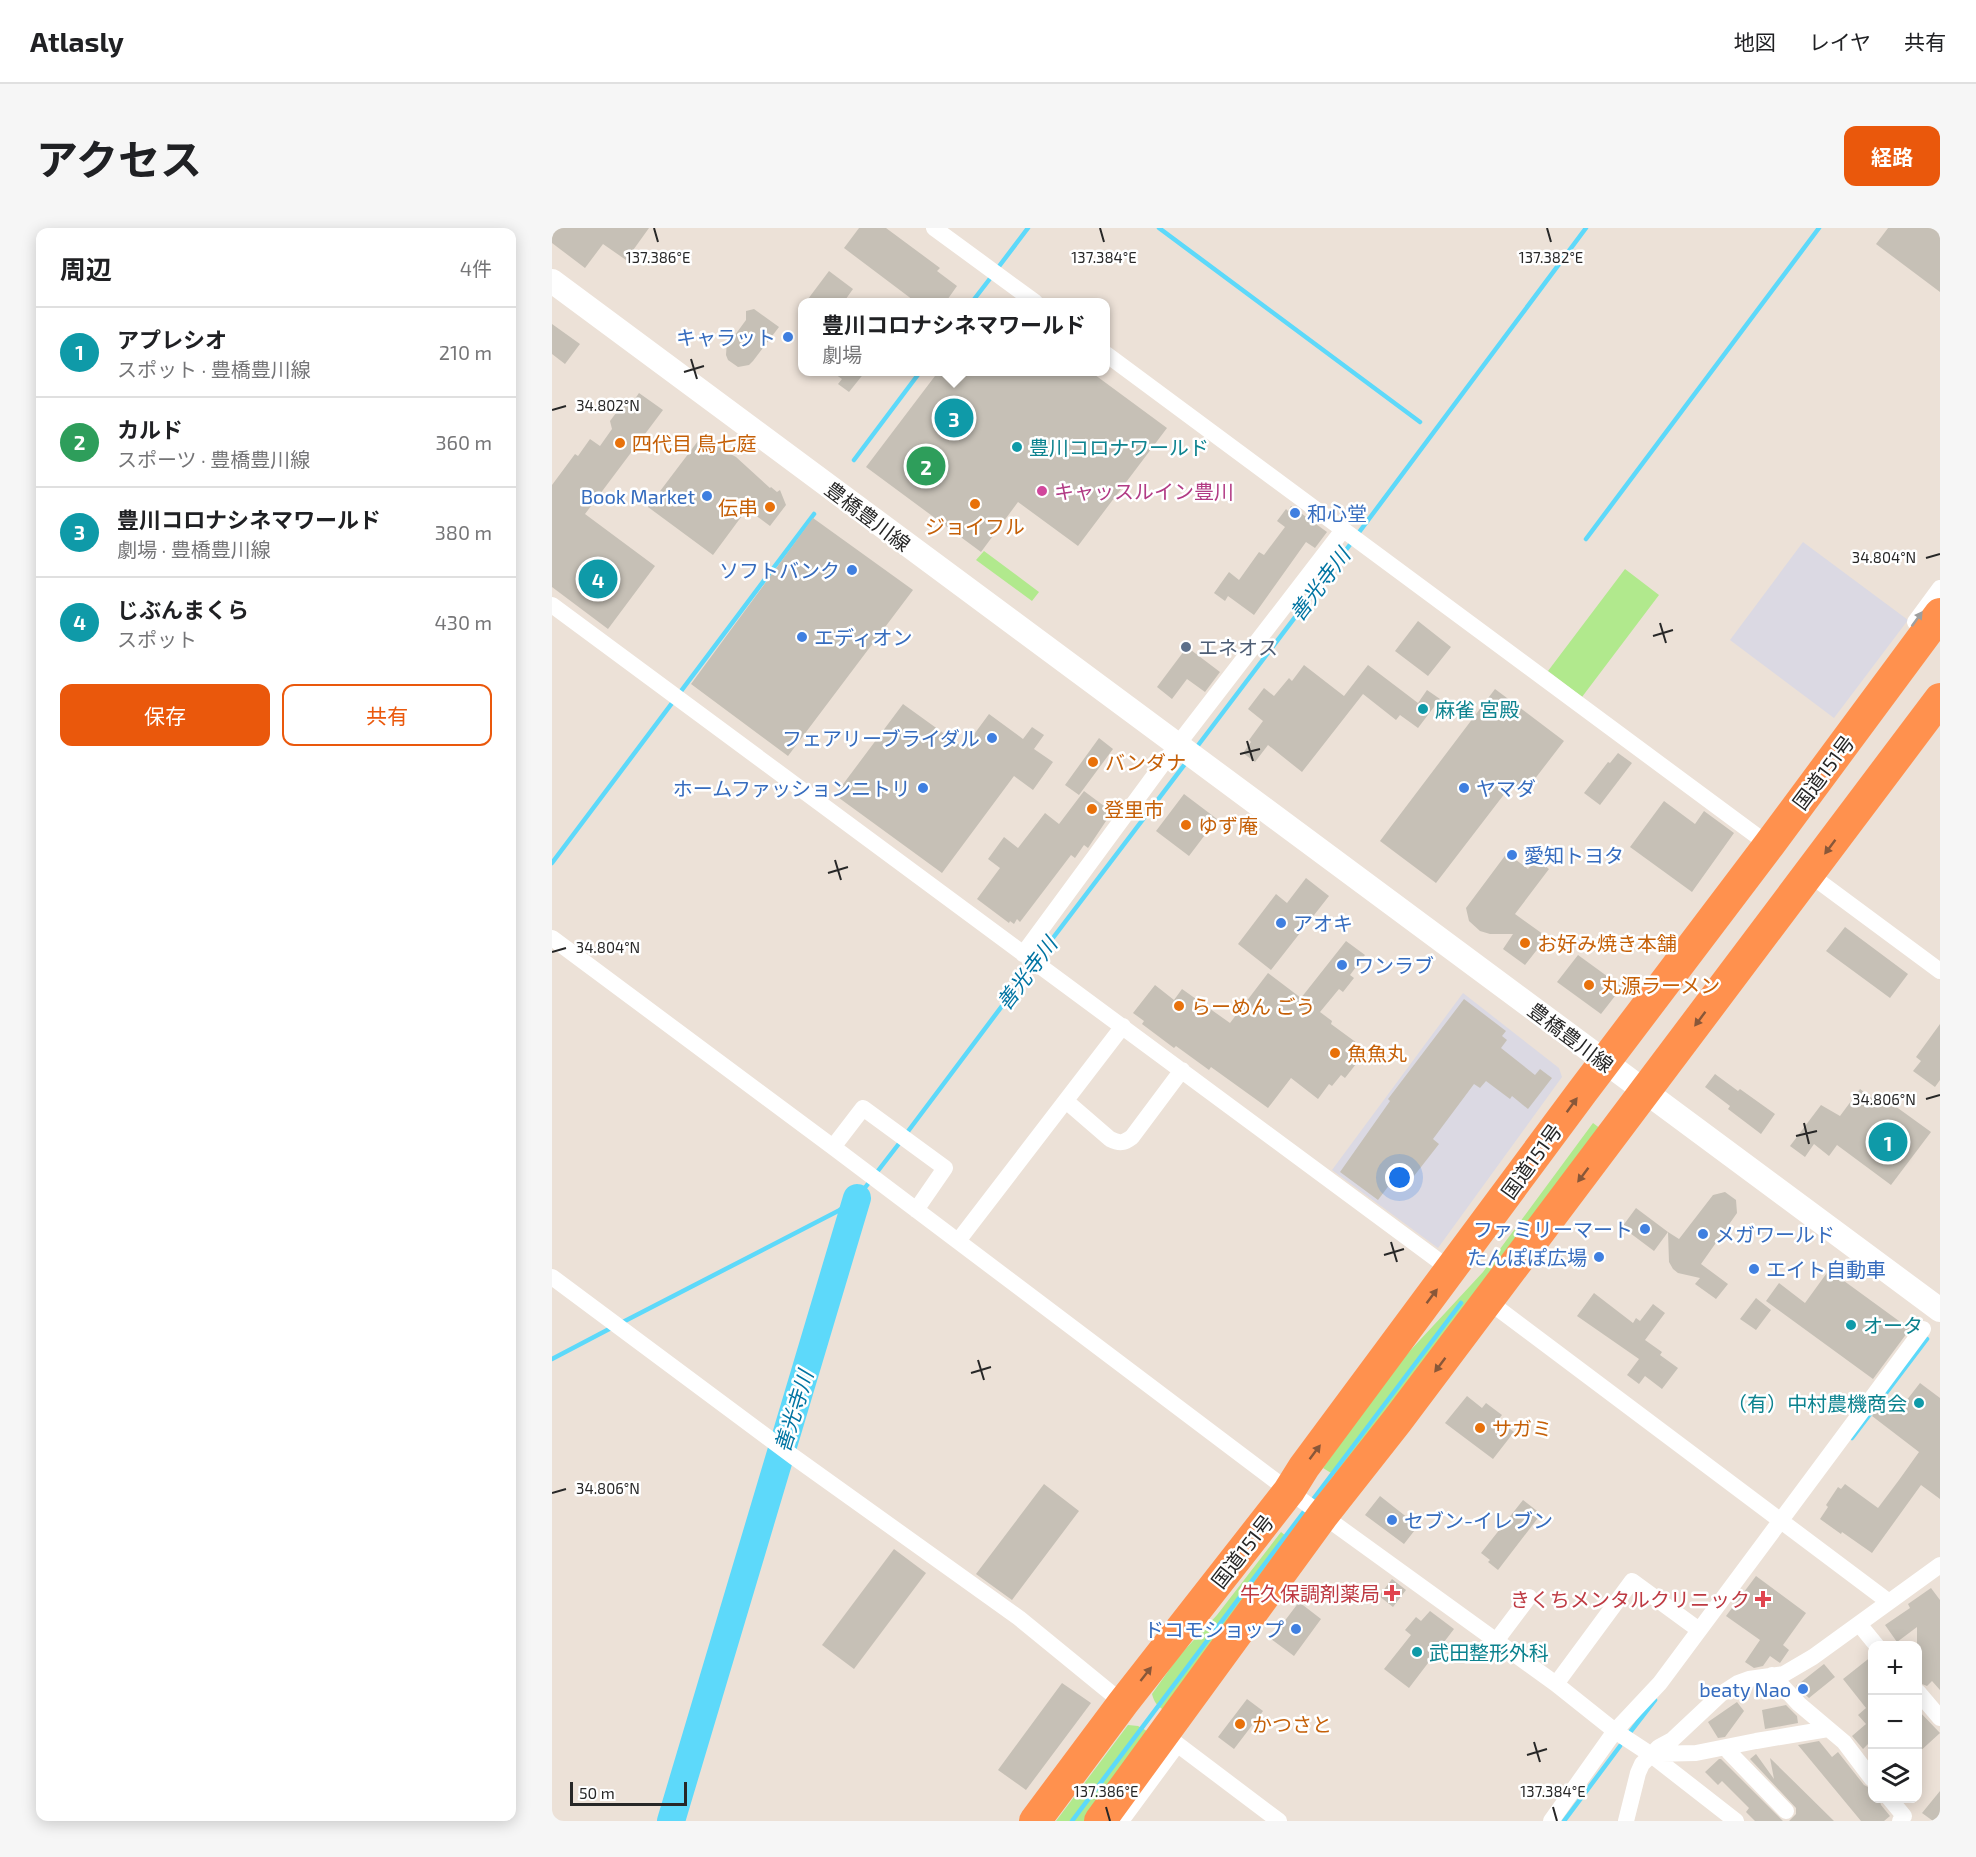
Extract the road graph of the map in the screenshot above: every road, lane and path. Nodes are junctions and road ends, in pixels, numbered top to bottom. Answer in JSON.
{"nodes":[{"id":1,"x":934,"y":228,"type":"edge"},
{"id":2,"x":552,"y":281,"type":"edge"},
{"id":3,"x":1028,"y":298,"type":"edge"},
{"id":4,"x":1110,"y":357,"type":"edge"},
{"id":5,"x":1351,"y":535,"type":"junction"},
{"id":6,"x":1940,"y":588,"type":"edge"},
{"id":7,"x":552,"y":605,"type":"edge"},
{"id":8,"x":1940,"y":614,"type":"edge"},
{"id":9,"x":1940,"y":699,"type":"edge"},
{"id":10,"x":1940,"y":723,"type":"edge"},
{"id":11,"x":1188,"y":753,"type":"junction"},
{"id":12,"x":1826,"y":768,"type":"junction"},
{"id":13,"x":1857,"y":811,"type":"junction"},
{"id":14,"x":1769,"y":845,"type":"junction"},
{"id":15,"x":1809,"y":874,"type":"junction"},
{"id":16,"x":552,"y":938,"type":"edge"},
{"id":17,"x":1033,"y":961,"type":"junction"},
{"id":18,"x":1940,"y":971,"type":"edge"},
{"id":19,"x":1123,"y":1026,"type":"junction"},
{"id":20,"x":1604,"y":1062,"type":"junction"},
{"id":21,"x":1182,"y":1070,"type":"junction"},
{"id":22,"x":1645,"y":1092,"type":"junction"},
{"id":23,"x":1066,"y":1101,"type":"junction"},
{"id":24,"x":833,"y":1147,"type":"junction"},
{"id":25,"x":916,"y":1210,"type":"junction"},
{"id":26,"x":958,"y":1241,"type":"junction"},
{"id":27,"x":1451,"y":1270,"type":"junction"},
{"id":28,"x":552,"y":1277,"type":"edge"},
{"id":29,"x":1488,"y":1301,"type":"junction"},
{"id":30,"x":1940,"y":1310,"type":"edge"},
{"id":31,"x":1923,"y":1329,"type":"dead end"},
{"id":32,"x":1289,"y":1491,"type":"junction"},
{"id":33,"x":1323,"y":1515,"type":"junction"},
{"id":34,"x":1780,"y":1521,"type":"junction"},
{"id":35,"x":1940,"y":1565,"type":"edge"},
{"id":36,"x":1529,"y":1597,"type":"dead end"},
{"id":37,"x":1888,"y":1602,"type":"junction"},
{"id":38,"x":1859,"y":1624,"type":"junction"},
{"id":39,"x":1699,"y":1630,"type":"junction"},
{"id":40,"x":1497,"y":1641,"type":"junction"},
{"id":41,"x":1873,"y":1641,"type":"edge"},
{"id":42,"x":1772,"y":1676,"type":"junction"},
{"id":43,"x":1556,"y":1684,"type":"junction"},
{"id":44,"x":1920,"y":1695,"type":"edge"},
{"id":45,"x":1118,"y":1699,"type":"junction"},
{"id":46,"x":1940,"y":1718,"type":"edge"},
{"id":47,"x":1828,"y":1729,"type":"junction"},
{"id":48,"x":1615,"y":1731,"type":"junction"},
{"id":49,"x":1171,"y":1740,"type":"junction"},
{"id":50,"x":1726,"y":1747,"type":"junction"},
{"id":51,"x":1650,"y":1754,"type":"junction"},
{"id":52,"x":1868,"y":1774,"type":"edge"},
{"id":53,"x":1893,"y":1803,"type":"edge"},
{"id":54,"x":1786,"y":1811,"type":"dead end"},
{"id":55,"x":1017,"y":1821,"type":"edge"},
{"id":56,"x":1035,"y":1821,"type":"edge"},
{"id":57,"x":1100,"y":1821,"type":"edge"},
{"id":58,"x":1120,"y":1821,"type":"edge"},
{"id":59,"x":1279,"y":1821,"type":"edge"},
{"id":60,"x":1551,"y":1821,"type":"edge"},
{"id":61,"x":1626,"y":1821,"type":"edge"},
{"id":62,"x":1737,"y":1821,"type":"edge"},
{"id":63,"x":1900,"y":1821,"type":"edge"}],
"edges":[{"from":1,"to":3,"type":"street"},
{"from":2,"to":11,"type":"main road","name":"豊橋豊川線"},
{"from":4,"to":5,"type":"street"},
{"from":5,"to":11,"type":"street"},
{"from":5,"to":14,"type":"street"},
{"from":12,"to":6,"type":"street","one_way":true},
{"from":7,"to":17,"type":"street"},
{"from":8,"to":12,"type":"highway","name":"国道151号"},
{"from":9,"to":13,"type":"highway"},
{"from":10,"to":13,"type":"street"},
{"from":11,"to":17,"type":"street"},
{"from":11,"to":20,"type":"main road","name":"豊橋豊川線"},
{"from":12,"to":14,"type":"highway","name":"国道151号"},
{"from":13,"to":15,"type":"highway","one_way":true},
{"from":14,"to":20,"type":"highway","name":"国道151号"},
{"from":15,"to":18,"type":"street"},
{"from":15,"to":22,"type":"highway","one_way":true},
{"from":16,"to":24,"type":"street"},
{"from":17,"to":19,"type":"street"},
{"from":19,"to":21,"type":"street"},
{"from":19,"to":23,"type":"street"},
{"from":20,"to":22,"type":"main road","name":"豊橋豊川線"},
{"from":27,"to":20,"type":"highway","name":"国道151号","one_way":true},
{"from":21,"to":23,"type":"street"},
{"from":21,"to":27,"type":"street"},
{"from":22,"to":29,"type":"highway","one_way":true},
{"from":22,"to":30,"type":"main road","name":"豊橋豊川線"},
{"from":23,"to":26,"type":"street"},
{"from":24,"to":25,"type":"street"},
{"from":24,"to":25,"type":"street"},
{"from":25,"to":26,"type":"street"},
{"from":26,"to":32,"type":"street"},
{"from":32,"to":27,"type":"highway","name":"国道151号","one_way":true},
{"from":28,"to":45,"type":"street"},
{"from":29,"to":33,"type":"highway","one_way":true},
{"from":29,"to":34,"type":"street"},
{"from":31,"to":34,"type":"street"},
{"from":32,"to":33,"type":"street"},
{"from":45,"to":32,"type":"highway","name":"国道151号","one_way":true},
{"from":33,"to":40,"type":"street"},
{"from":33,"to":49,"type":"highway"},
{"from":34,"to":37,"type":"street"},
{"from":34,"to":39,"type":"street"},
{"from":35,"to":37,"type":"street"},
{"from":36,"to":40,"type":"street"},
{"from":37,"to":38,"type":"street"},
{"from":38,"to":41,"type":"street"},
{"from":38,"to":42,"type":"street"},
{"from":39,"to":43,"type":"street"},
{"from":39,"to":48,"type":"street"},
{"from":40,"to":43,"type":"street"},
{"from":42,"to":47,"type":"street"},
{"from":42,"to":51,"type":"street"},
{"from":43,"to":48,"type":"street"},
{"from":44,"to":46,"type":"street"},
{"from":45,"to":55,"type":"street"},
{"from":45,"to":56,"type":"highway","name":"国道151号"},
{"from":47,"to":50,"type":"street"},
{"from":47,"to":52,"type":"street"},
{"from":48,"to":51,"type":"street"},
{"from":48,"to":60,"type":"street"},
{"from":49,"to":57,"type":"highway"},
{"from":49,"to":58,"type":"street"},
{"from":49,"to":59,"type":"street"},
{"from":50,"to":51,"type":"street"},
{"from":50,"to":54,"type":"street"},
{"from":51,"to":61,"type":"street"},
{"from":51,"to":62,"type":"street"},
{"from":53,"to":63,"type":"street"}]}
